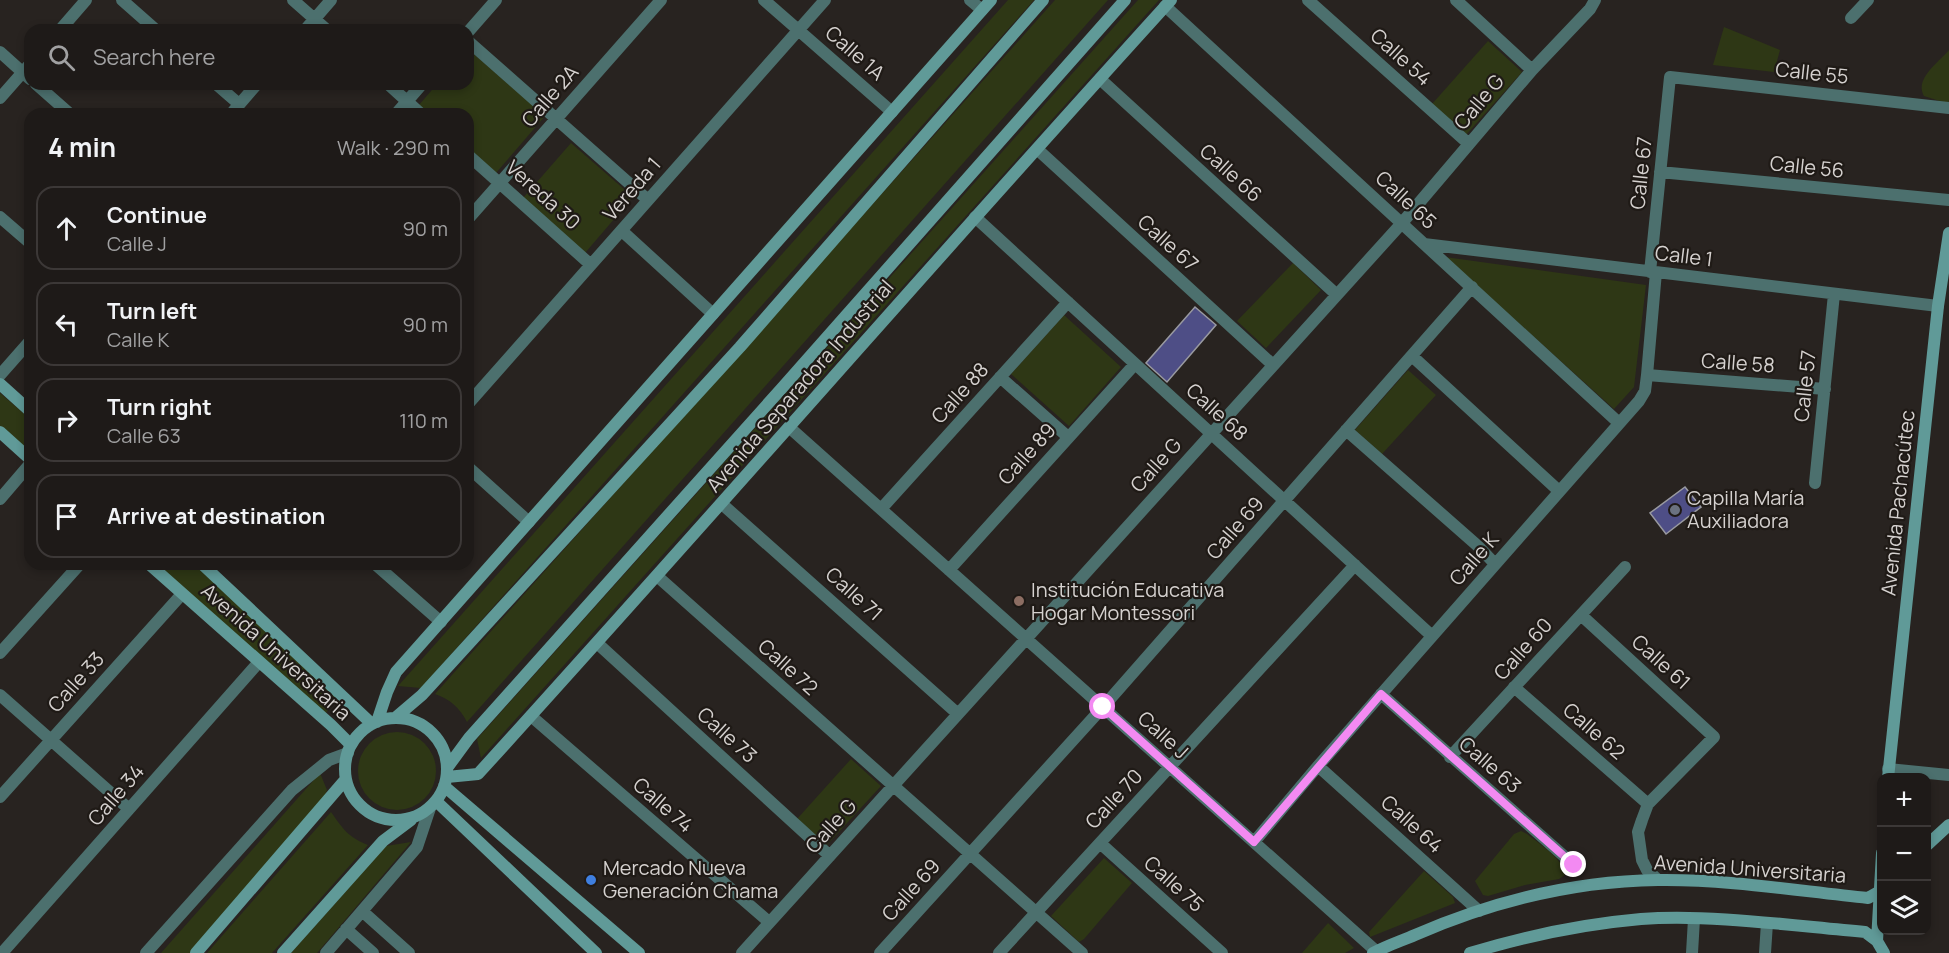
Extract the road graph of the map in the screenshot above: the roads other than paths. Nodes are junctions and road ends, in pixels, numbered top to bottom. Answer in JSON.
{"nodes":[{"id":1,"x":86,"y":0,"type":"edge"},
{"id":2,"x":122,"y":0,"type":"edge"},
{"id":3,"x":292,"y":0,"type":"edge"},
{"id":4,"x":331,"y":0,"type":"edge"},
{"id":5,"x":496,"y":0,"type":"edge"},
{"id":6,"x":661,"y":0,"type":"edge"},
{"id":7,"x":764,"y":0,"type":"edge"},
{"id":8,"x":825,"y":0,"type":"edge"},
{"id":9,"x":970,"y":0,"type":"edge"},
{"id":10,"x":991,"y":0,"type":"edge"},
{"id":11,"x":1043,"y":0,"type":"edge"},
{"id":12,"x":1125,"y":0,"type":"edge"},
{"id":13,"x":1308,"y":0,"type":"edge"},
{"id":14,"x":1456,"y":0,"type":"edge"},
{"id":15,"x":1595,"y":0,"type":"edge"},
{"id":16,"x":1868,"y":0,"type":"edge"},
{"id":17,"x":1168,"y":3,"type":"edge"},
{"id":18,"x":982,"y":10,"type":"junction"},
{"id":19,"x":1851,"y":18,"type":"dead end"},
{"id":20,"x":314,"y":19,"type":"junction"},
{"id":21,"x":65,"y":24,"type":"edge"},
{"id":22,"x":149,"y":24,"type":"edge"},
{"id":23,"x":310,"y":24,"type":"edge"},
{"id":24,"x":320,"y":24,"type":"edge"},
{"id":25,"x":474,"y":25,"type":"edge"},
{"id":26,"x":799,"y":30,"type":"junction"},
{"id":27,"x":474,"y":46,"type":"edge"},
{"id":28,"x":0,"y":52,"type":"edge"},
{"id":29,"x":24,"y":69,"type":"edge"},
{"id":30,"x":1532,"y":70,"type":"junction"},
{"id":31,"x":24,"y":76,"type":"edge"},
{"id":32,"x":1670,"y":78,"type":"joint"},
{"id":33,"x":1100,"y":79,"type":"junction"},
{"id":34,"x":43,"y":90,"type":"edge"},
{"id":35,"x":221,"y":90,"type":"edge"},
{"id":36,"x":252,"y":90,"type":"edge"},
{"id":37,"x":395,"y":90,"type":"edge"},
{"id":38,"x":417,"y":90,"type":"edge"},
{"id":39,"x":0,"y":98,"type":"edge"},
{"id":40,"x":407,"y":101,"type":"junction"},
{"id":41,"x":63,"y":108,"type":"edge"},
{"id":42,"x":234,"y":108,"type":"edge"},
{"id":43,"x":236,"y":108,"type":"edge"},
{"id":44,"x":401,"y":108,"type":"edge"},
{"id":45,"x":415,"y":108,"type":"edge"},
{"id":46,"x":1949,"y":108,"type":"edge"},
{"id":47,"x":892,"y":112,"type":"junction"},
{"id":48,"x":556,"y":119,"type":"junction"},
{"id":49,"x":1469,"y":144,"type":"junction"},
{"id":50,"x":1036,"y":149,"type":"junction"},
{"id":51,"x":474,"y":160,"type":"edge"},
{"id":52,"x":1660,"y":172,"type":"junction"},
{"id":53,"x":500,"y":183,"type":"junction"},
{"id":54,"x":648,"y":200,"type":"junction"},
{"id":55,"x":1949,"y":201,"type":"edge"},
{"id":56,"x":474,"y":212,"type":"edge"},
{"id":57,"x":0,"y":217,"type":"edge"},
{"id":58,"x":975,"y":217,"type":"junction"},
{"id":59,"x":1402,"y":223,"type":"junction"},
{"id":60,"x":622,"y":231,"type":"junction"},
{"id":61,"x":1949,"y":232,"type":"edge"},
{"id":62,"x":24,"y":238,"type":"edge"},
{"id":63,"x":1424,"y":244,"type":"junction"},
{"id":64,"x":591,"y":265,"type":"junction"},
{"id":65,"x":1653,"y":272,"type":"junction"},
{"id":66,"x":1472,"y":287,"type":"junction"},
{"id":67,"x":1834,"y":294,"type":"junction"},
{"id":68,"x":1337,"y":296,"type":"junction"},
{"id":69,"x":1068,"y":302,"type":"junction"},
{"id":70,"x":1938,"y":306,"type":"junction"},
{"id":71,"x":712,"y":314,"type":"junction"},
{"id":72,"x":24,"y":348,"type":"edge"},
{"id":73,"x":1412,"y":356,"type":"junction"},
{"id":74,"x":1135,"y":364,"type":"junction"},
{"id":75,"x":1273,"y":365,"type":"junction"},
{"id":76,"x":0,"y":375,"type":"edge"},
{"id":77,"x":1647,"y":375,"type":"junction"},
{"id":78,"x":1000,"y":377,"type":"junction"},
{"id":79,"x":0,"y":384,"type":"edge"},
{"id":80,"x":1825,"y":389,"type":"junction"},
{"id":81,"x":474,"y":397,"type":"edge"},
{"id":82,"x":24,"y":406,"type":"edge"},
{"id":83,"x":1619,"y":423,"type":"junction"},
{"id":84,"x":790,"y":428,"type":"junction"},
{"id":85,"x":1346,"y":430,"type":"junction"},
{"id":86,"x":0,"y":432,"type":"edge"},
{"id":87,"x":1211,"y":434,"type":"junction"},
{"id":88,"x":1068,"y":437,"type":"junction"},
{"id":89,"x":24,"y":454,"type":"edge"},
{"id":90,"x":24,"y":471,"type":"edge"},
{"id":91,"x":474,"y":472,"type":"edge"},
{"id":92,"x":1815,"y":483,"type":"dead end"},
{"id":93,"x":1559,"y":491,"type":"junction"},
{"id":94,"x":0,"y":498,"type":"edge"},
{"id":95,"x":1285,"y":501,"type":"junction"},
{"id":96,"x":722,"y":504,"type":"junction"},
{"id":97,"x":881,"y":509,"type":"junction"},
{"id":98,"x":529,"y":522,"type":"junction"},
{"id":99,"x":1496,"y":564,"type":"junction"},
{"id":100,"x":1355,"y":565,"type":"junction"},
{"id":101,"x":1624,"y":567,"type":"dead end"},
{"id":102,"x":75,"y":570,"type":"edge"},
{"id":103,"x":156,"y":570,"type":"edge"},
{"id":104,"x":209,"y":570,"type":"edge"},
{"id":105,"x":382,"y":570,"type":"edge"},
{"id":106,"x":949,"y":570,"type":"junction"},
{"id":107,"x":657,"y":576,"type":"junction"},
{"id":108,"x":182,"y":594,"type":"junction"},
{"id":109,"x":1581,"y":615,"type":"junction"},
{"id":110,"x":441,"y":622,"type":"junction"},
{"id":111,"x":1432,"y":636,"type":"junction"},
{"id":112,"x":1026,"y":638,"type":"junction"},
{"id":113,"x":597,"y":643,"type":"junction"},
{"id":114,"x":0,"y":653,"type":"edge"},
{"id":115,"x":259,"y":662,"type":"junction"},
{"id":116,"x":1514,"y":687,"type":"junction"},
{"id":117,"x":1381,"y":694,"type":"junction"},
{"id":118,"x":0,"y":695,"type":"edge"},
{"id":119,"x":1103,"y":707,"type":"junction"},
{"id":120,"x":958,"y":714,"type":"junction"},
{"id":121,"x":531,"y":716,"type":"junction"},
{"id":122,"x":395,"y":718,"type":"junction"},
{"id":123,"x":375,"y":723,"type":"junction"},
{"id":124,"x":51,"y":740,"type":"junction"},
{"id":125,"x":349,"y":749,"type":"junction"},
{"id":126,"x":1450,"y":757,"type":"junction"},
{"id":127,"x":1318,"y":766,"type":"junction"},
{"id":128,"x":1170,"y":767,"type":"junction"},
{"id":129,"x":1888,"y":773,"type":"edge"},
{"id":130,"x":1931,"y":774,"type":"edge"},
{"id":131,"x":1949,"y":775,"type":"edge"},
{"id":132,"x":446,"y":777,"type":"junction"},
{"id":133,"x":346,"y":779,"type":"junction"},
{"id":134,"x":893,"y":786,"type":"junction"},
{"id":135,"x":0,"y":797,"type":"edge"},
{"id":136,"x":1648,"y":804,"type":"junction"},
{"id":137,"x":433,"y":805,"type":"junction"},
{"id":138,"x":129,"y":809,"type":"junction"},
{"id":139,"x":415,"y":817,"type":"junction"},
{"id":140,"x":1949,"y":825,"type":"edge"},
{"id":141,"x":1931,"y":841,"type":"edge"},
{"id":142,"x":1254,"y":842,"type":"junction"},
{"id":143,"x":1100,"y":843,"type":"junction"},
{"id":144,"x":970,"y":854,"type":"junction"},
{"id":145,"x":830,"y":856,"type":"junction"},
{"id":146,"x":1574,"y":865,"type":"dead end"},
{"id":147,"x":1658,"y":880,"type":"junction"},
{"id":148,"x":1877,"y":894,"type":"edge"},
{"id":149,"x":1479,"y":910,"type":"junction"},
{"id":150,"x":362,"y":911,"type":"junction"},
{"id":151,"x":1036,"y":913,"type":"junction"},
{"id":152,"x":1694,"y":919,"type":"junction"},
{"id":153,"x":769,"y":922,"type":"junction"},
{"id":154,"x":1767,"y":923,"type":"junction"},
{"id":155,"x":346,"y":929,"type":"junction"},
{"id":156,"x":1876,"y":947,"type":"edge"},
{"id":157,"x":1374,"y":952,"type":"edge"},
{"id":158,"x":2,"y":953,"type":"edge"},
{"id":159,"x":146,"y":953,"type":"edge"},
{"id":160,"x":196,"y":953,"type":"edge"},
{"id":161,"x":283,"y":953,"type":"edge"},
{"id":162,"x":326,"y":953,"type":"edge"},
{"id":163,"x":373,"y":953,"type":"edge"},
{"id":164,"x":409,"y":953,"type":"edge"},
{"id":165,"x":596,"y":953,"type":"edge"},
{"id":166,"x":639,"y":953,"type":"edge"},
{"id":167,"x":742,"y":953,"type":"edge"},
{"id":168,"x":880,"y":953,"type":"edge"},
{"id":169,"x":999,"y":953,"type":"edge"},
{"id":170,"x":1082,"y":953,"type":"edge"},
{"id":171,"x":1222,"y":953,"type":"edge"},
{"id":172,"x":1470,"y":953,"type":"edge"},
{"id":173,"x":1692,"y":953,"type":"edge"},
{"id":174,"x":1765,"y":953,"type":"edge"},
{"id":175,"x":1884,"y":953,"type":"edge"}],
"edges":[{"from":1,"to":21,"type":"street"},
{"from":2,"to":22,"type":"street"},
{"from":3,"to":20,"type":"street"},
{"from":4,"to":20,"type":"street"},
{"from":5,"to":25,"type":"street"},
{"from":6,"to":48,"type":"street","name":"Calle 2A"},
{"from":7,"to":26,"type":"street","name":"Calle 1A"},
{"from":8,"to":26,"type":"street","name":"Vereda 1"},
{"from":9,"to":18,"type":"street"},
{"from":10,"to":18,"type":"street"},
{"from":11,"to":122,"type":"street"},
{"from":12,"to":132,"type":"street","name":"Avenida Separadora Industrial"},
{"from":13,"to":49,"type":"street","name":"Calle 54"},
{"from":14,"to":30,"type":"street"},
{"from":15,"to":30,"type":"street","name":"Calle G"},
{"from":16,"to":19,"type":"street"},
{"from":17,"to":33,"type":"street","name":"Avenida Separadora Industrial"},
{"from":17,"to":59,"type":"street","name":"Calle 65"},
{"from":18,"to":47,"type":"street"},
{"from":20,"to":23,"type":"street"},
{"from":20,"to":24,"type":"street"},
{"from":26,"to":47,"type":"street","name":"Calle 1A"},
{"from":26,"to":54,"type":"street","name":"Vereda 1"},
{"from":27,"to":48,"type":"street"},
{"from":28,"to":29,"type":"street"},
{"from":30,"to":49,"type":"street","name":"Calle G"},
{"from":31,"to":39,"type":"street"},
{"from":32,"to":46,"type":"street","name":"Calle 55"},
{"from":32,"to":52,"type":"street","name":"Calle 67"},
{"from":33,"to":50,"type":"street","name":"Avenida Separadora Industrial"},
{"from":33,"to":68,"type":"street","name":"Calle 66"},
{"from":34,"to":41,"type":"street"},
{"from":35,"to":42,"type":"street"},
{"from":36,"to":43,"type":"street"},
{"from":37,"to":40,"type":"street"},
{"from":38,"to":40,"type":"street"},
{"from":40,"to":44,"type":"street"},
{"from":40,"to":45,"type":"street"},
{"from":47,"to":71,"type":"street"},
{"from":48,"to":53,"type":"street","name":"Calle 2A"},
{"from":48,"to":54,"type":"street"},
{"from":49,"to":59,"type":"street","name":"Calle G"},
{"from":50,"to":58,"type":"street","name":"Avenida Separadora Industrial"},
{"from":50,"to":75,"type":"street","name":"Calle 67"},
{"from":51,"to":53,"type":"street","name":"Vereda 30"},
{"from":52,"to":55,"type":"street","name":"Calle 56"},
{"from":52,"to":65,"type":"street","name":"Calle 67"},
{"from":53,"to":56,"type":"street","name":"Calle 2A"},
{"from":53,"to":64,"type":"street","name":"Vereda 30"},
{"from":54,"to":60,"type":"street","name":"Vereda 1"},
{"from":57,"to":62,"type":"street"},
{"from":58,"to":69,"type":"street","name":"Calle 68"},
{"from":58,"to":84,"type":"street","name":"Avenida Separadora Industrial"},
{"from":59,"to":63,"type":"street","name":"Calle 65"},
{"from":59,"to":68,"type":"street","name":"Calle G"},
{"from":60,"to":64,"type":"street","name":"Vereda 1"},
{"from":60,"to":71,"type":"street"},
{"from":61,"to":70,"type":"street","name":"Avenida Pachacútec"},
{"from":63,"to":65,"type":"street","name":"Calle 1"},
{"from":63,"to":66,"type":"street","name":"Calle 65"},
{"from":64,"to":81,"type":"street","name":"Vereda 1"},
{"from":65,"to":67,"type":"street","name":"Calle 1"},
{"from":65,"to":77,"type":"street","name":"Calle K"},
{"from":66,"to":73,"type":"street","name":"Calle 69"},
{"from":66,"to":83,"type":"street","name":"Calle 65"},
{"from":67,"to":70,"type":"street","name":"Calle 1"},
{"from":67,"to":80,"type":"street","name":"Calle 57"},
{"from":68,"to":75,"type":"street","name":"Calle G"},
{"from":69,"to":74,"type":"street","name":"Calle 68"},
{"from":69,"to":78,"type":"street","name":"Calle 88"},
{"from":70,"to":129,"type":"street","name":"Avenida Pachacútec"},
{"from":71,"to":98,"type":"street"},
{"from":72,"to":76,"type":"street"},
{"from":73,"to":85,"type":"street","name":"Calle 69"},
{"from":73,"to":93,"type":"street"},
{"from":74,"to":87,"type":"street","name":"Calle 68"},
{"from":74,"to":88,"type":"street","name":"Calle 89"},
{"from":75,"to":87,"type":"street","name":"Calle G"},
{"from":77,"to":80,"type":"street","name":"Calle 58"},
{"from":77,"to":83,"type":"street","name":"Calle K"},
{"from":78,"to":88,"type":"street"},
{"from":78,"to":97,"type":"street","name":"Calle 88"},
{"from":79,"to":82,"type":"street"},
{"from":80,"to":92,"type":"street","name":"Calle 57"},
{"from":83,"to":93,"type":"street","name":"Calle K"},
{"from":84,"to":96,"type":"street","name":"Avenida Separadora Industrial"},
{"from":84,"to":97,"type":"street","name":"Calle J"},
{"from":85,"to":95,"type":"street","name":"Calle 69"},
{"from":85,"to":99,"type":"street"},
{"from":86,"to":89,"type":"street"},
{"from":87,"to":95,"type":"street","name":"Calle 68"},
{"from":87,"to":112,"type":"street","name":"Calle G"},
{"from":88,"to":106,"type":"street","name":"Calle 89"},
{"from":90,"to":94,"type":"street"},
{"from":91,"to":98,"type":"street"},
{"from":93,"to":99,"type":"street","name":"Calle K"},
{"from":95,"to":100,"type":"street","name":"Calle 68"},
{"from":95,"to":119,"type":"street","name":"Calle 69"},
{"from":96,"to":107,"type":"street","name":"Avenida Separadora Industrial"},
{"from":96,"to":120,"type":"street","name":"Calle 71"},
{"from":97,"to":106,"type":"street","name":"Calle J"},
{"from":98,"to":110,"type":"street"},
{"from":99,"to":111,"type":"street","name":"Calle K"},
{"from":100,"to":111,"type":"street","name":"Calle 68"},
{"from":100,"to":128,"type":"street","name":"Calle 70"},
{"from":101,"to":109,"type":"street","name":"Calle 60"},
{"from":102,"to":114,"type":"street"},
{"from":103,"to":108,"type":"street","name":"Avenida Universitaria"},
{"from":104,"to":123,"type":"street","name":"Avenida Universitaria"},
{"from":105,"to":110,"type":"street"},
{"from":106,"to":112,"type":"street","name":"Calle J"},
{"from":107,"to":113,"type":"street","name":"Avenida Separadora Industrial"},
{"from":107,"to":134,"type":"street","name":"Calle 72"},
{"from":108,"to":115,"type":"street","name":"Avenida Universitaria"},
{"from":108,"to":124,"type":"street","name":"Calle 33"},
{"from":109,"to":116,"type":"street","name":"Calle 60"},
{"from":109,"to":136,"type":"street","name":"Calle 61"},
{"from":110,"to":123,"type":"street"},
{"from":111,"to":117,"type":"street","name":"Calle K"},
{"from":112,"to":119,"type":"street","name":"Calle J"},
{"from":112,"to":120,"type":"street","name":"Calle G"},
{"from":113,"to":121,"type":"street","name":"Avenida Separadora Industrial"},
{"from":113,"to":145,"type":"street","name":"Calle 73"},
{"from":115,"to":125,"type":"street","name":"Avenida Universitaria"},
{"from":115,"to":138,"type":"street","name":"Calle 34"},
{"from":116,"to":126,"type":"street","name":"Calle 60"},
{"from":116,"to":136,"type":"street","name":"Calle 62"},
{"from":117,"to":126,"type":"street","name":"Calle 63"},
{"from":117,"to":127,"type":"street","name":"Calle K"},
{"from":118,"to":124,"type":"street"},
{"from":119,"to":128,"type":"street","name":"Calle J"},
{"from":119,"to":144,"type":"street","name":"Calle 69"},
{"from":120,"to":134,"type":"street","name":"Calle G"},
{"from":121,"to":132,"type":"street","name":"Avenida Separadora Industrial"},
{"from":121,"to":153,"type":"street","name":"Calle 74"},
{"from":122,"to":123,"type":"street"},
{"from":122,"to":132,"type":"street"},
{"from":123,"to":125,"type":"street"},
{"from":124,"to":135,"type":"street","name":"Calle 33"},
{"from":124,"to":138,"type":"street"},
{"from":125,"to":133,"type":"street"},
{"from":125,"to":159,"type":"street"},
{"from":126,"to":146,"type":"street","name":"Calle 63"},
{"from":127,"to":142,"type":"street","name":"Calle K"},
{"from":127,"to":149,"type":"street","name":"Calle 64"},
{"from":128,"to":142,"type":"street","name":"Calle J"},
{"from":128,"to":143,"type":"street","name":"Calle 70"},
{"from":130,"to":131,"type":"street"},
{"from":132,"to":137,"type":"street"},
{"from":132,"to":166,"type":"street"},
{"from":133,"to":139,"type":"street"},
{"from":133,"to":160,"type":"street"},
{"from":134,"to":144,"type":"street","name":"Calle 72"},
{"from":134,"to":145,"type":"street","name":"Calle G"},
{"from":136,"to":147,"type":"street"},
{"from":137,"to":139,"type":"street"},
{"from":137,"to":150,"type":"street"},
{"from":137,"to":165,"type":"street"},
{"from":138,"to":158,"type":"street","name":"Calle 34"},
{"from":139,"to":161,"type":"street"},
{"from":140,"to":141,"type":"street"},
{"from":142,"to":157,"type":"street","name":"Calle J"},
{"from":143,"to":151,"type":"street","name":"Calle 70"},
{"from":143,"to":171,"type":"street","name":"Calle 75"},
{"from":144,"to":151,"type":"street","name":"Calle 72"},
{"from":144,"to":168,"type":"street","name":"Calle 69"},
{"from":145,"to":153,"type":"street","name":"Calle G"},
{"from":147,"to":148,"type":"street","name":"Avenida Universitaria"},
{"from":147,"to":149,"type":"street","name":"Avenida Universitaria"},
{"from":149,"to":157,"type":"street","name":"Avenida Universitaria"},
{"from":150,"to":155,"type":"street"},
{"from":150,"to":164,"type":"street"},
{"from":151,"to":169,"type":"street","name":"Calle 70"},
{"from":151,"to":170,"type":"street","name":"Calle 72"},
{"from":152,"to":154,"type":"street"},
{"from":152,"to":172,"type":"street"},
{"from":152,"to":173,"type":"street"},
{"from":153,"to":167,"type":"street","name":"Calle G"},
{"from":154,"to":156,"type":"street"},
{"from":154,"to":174,"type":"street"},
{"from":155,"to":162,"type":"street"},
{"from":155,"to":163,"type":"street"},
{"from":156,"to":175,"type":"street"}]}
